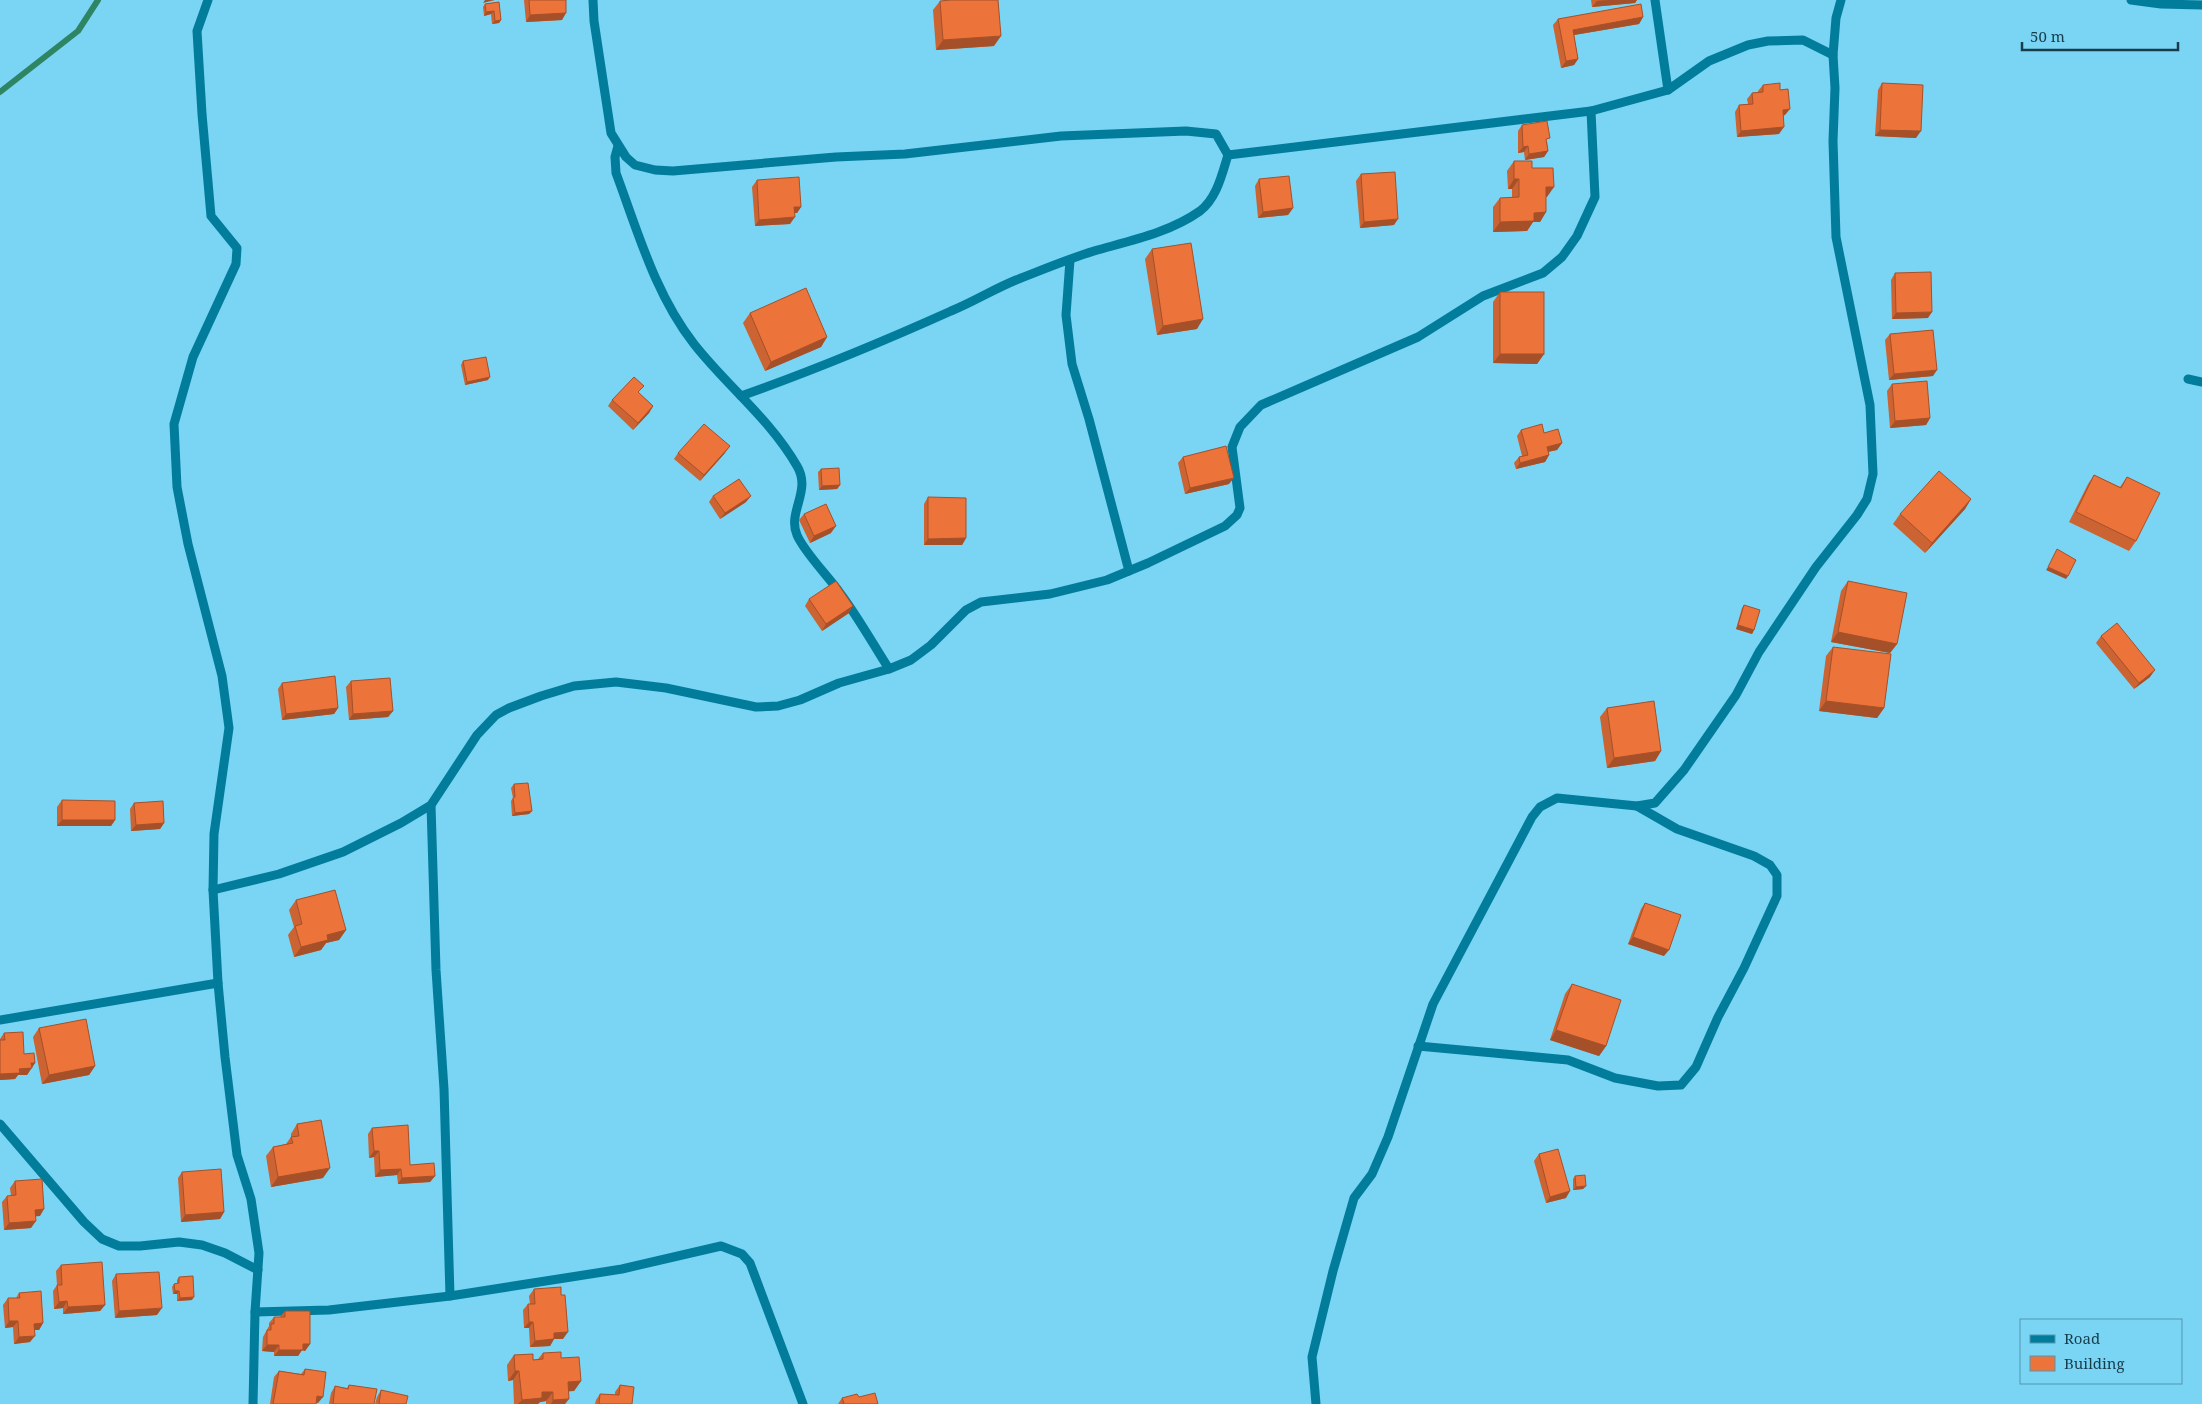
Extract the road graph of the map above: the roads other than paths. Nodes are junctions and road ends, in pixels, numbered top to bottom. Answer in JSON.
{"nodes":[{"id":1,"x":208,"y":0,"type":"edge"},
{"id":2,"x":593,"y":0,"type":"edge"},
{"id":3,"x":1655,"y":0,"type":"edge"},
{"id":4,"x":1841,"y":0,"type":"edge"},
{"id":5,"x":2131,"y":0,"type":"edge"},
{"id":6,"x":2202,"y":5,"type":"edge"},
{"id":7,"x":1833,"y":55,"type":"junction"},
{"id":8,"x":1668,"y":90,"type":"junction"},
{"id":9,"x":1591,"y":111,"type":"junction"},
{"id":10,"x":618,"y":146,"type":"junction"},
{"id":11,"x":1228,"y":155,"type":"junction"},
{"id":12,"x":1070,"y":260,"type":"junction"},
{"id":13,"x":2188,"y":379,"type":"dead end"},
{"id":14,"x":2202,"y":382,"type":"edge"},
{"id":15,"x":741,"y":396,"type":"junction"},
{"id":16,"x":1129,"y":571,"type":"junction"},
{"id":17,"x":889,"y":669,"type":"junction"},
{"id":18,"x":431,"y":805,"type":"junction"},
{"id":19,"x":1637,"y":806,"type":"junction"},
{"id":20,"x":213,"y":890,"type":"junction"},
{"id":21,"x":218,"y":983,"type":"junction"},
{"id":22,"x":0,"y":1020,"type":"edge"},
{"id":23,"x":1418,"y":1046,"type":"junction"},
{"id":24,"x":0,"y":1124,"type":"edge"},
{"id":25,"x":258,"y":1270,"type":"junction"},
{"id":26,"x":450,"y":1296,"type":"junction"},
{"id":27,"x":255,"y":1312,"type":"junction"},
{"id":28,"x":253,"y":1404,"type":"edge"},
{"id":29,"x":804,"y":1404,"type":"edge"},
{"id":30,"x":1316,"y":1404,"type":"edge"}],
"edges":[{"from":1,"to":20,"type":"street"},
{"from":2,"to":10,"type":"street"},
{"from":3,"to":8,"type":"street"},
{"from":4,"to":7,"type":"street"},
{"from":5,"to":6,"type":"street"},
{"from":7,"to":8,"type":"street"},
{"from":7,"to":19,"type":"street"},
{"from":8,"to":9,"type":"street"},
{"from":9,"to":11,"type":"street"},
{"from":9,"to":16,"type":"street"},
{"from":10,"to":11,"type":"street"},
{"from":10,"to":15,"type":"street"},
{"from":11,"to":12,"type":"street"},
{"from":12,"to":15,"type":"street"},
{"from":12,"to":16,"type":"street"},
{"from":13,"to":14,"type":"street"},
{"from":15,"to":17,"type":"street"},
{"from":16,"to":17,"type":"street"},
{"from":17,"to":18,"type":"street"},
{"from":18,"to":20,"type":"street"},
{"from":18,"to":26,"type":"street"},
{"from":19,"to":23,"type":"street"},
{"from":19,"to":23,"type":"street"},
{"from":20,"to":21,"type":"street"},
{"from":21,"to":22,"type":"street"},
{"from":21,"to":25,"type":"street"},
{"from":23,"to":30,"type":"street"},
{"from":24,"to":25,"type":"street"},
{"from":25,"to":27,"type":"street"},
{"from":26,"to":27,"type":"street"},
{"from":26,"to":29,"type":"street"},
{"from":27,"to":28,"type":"street"}]}
